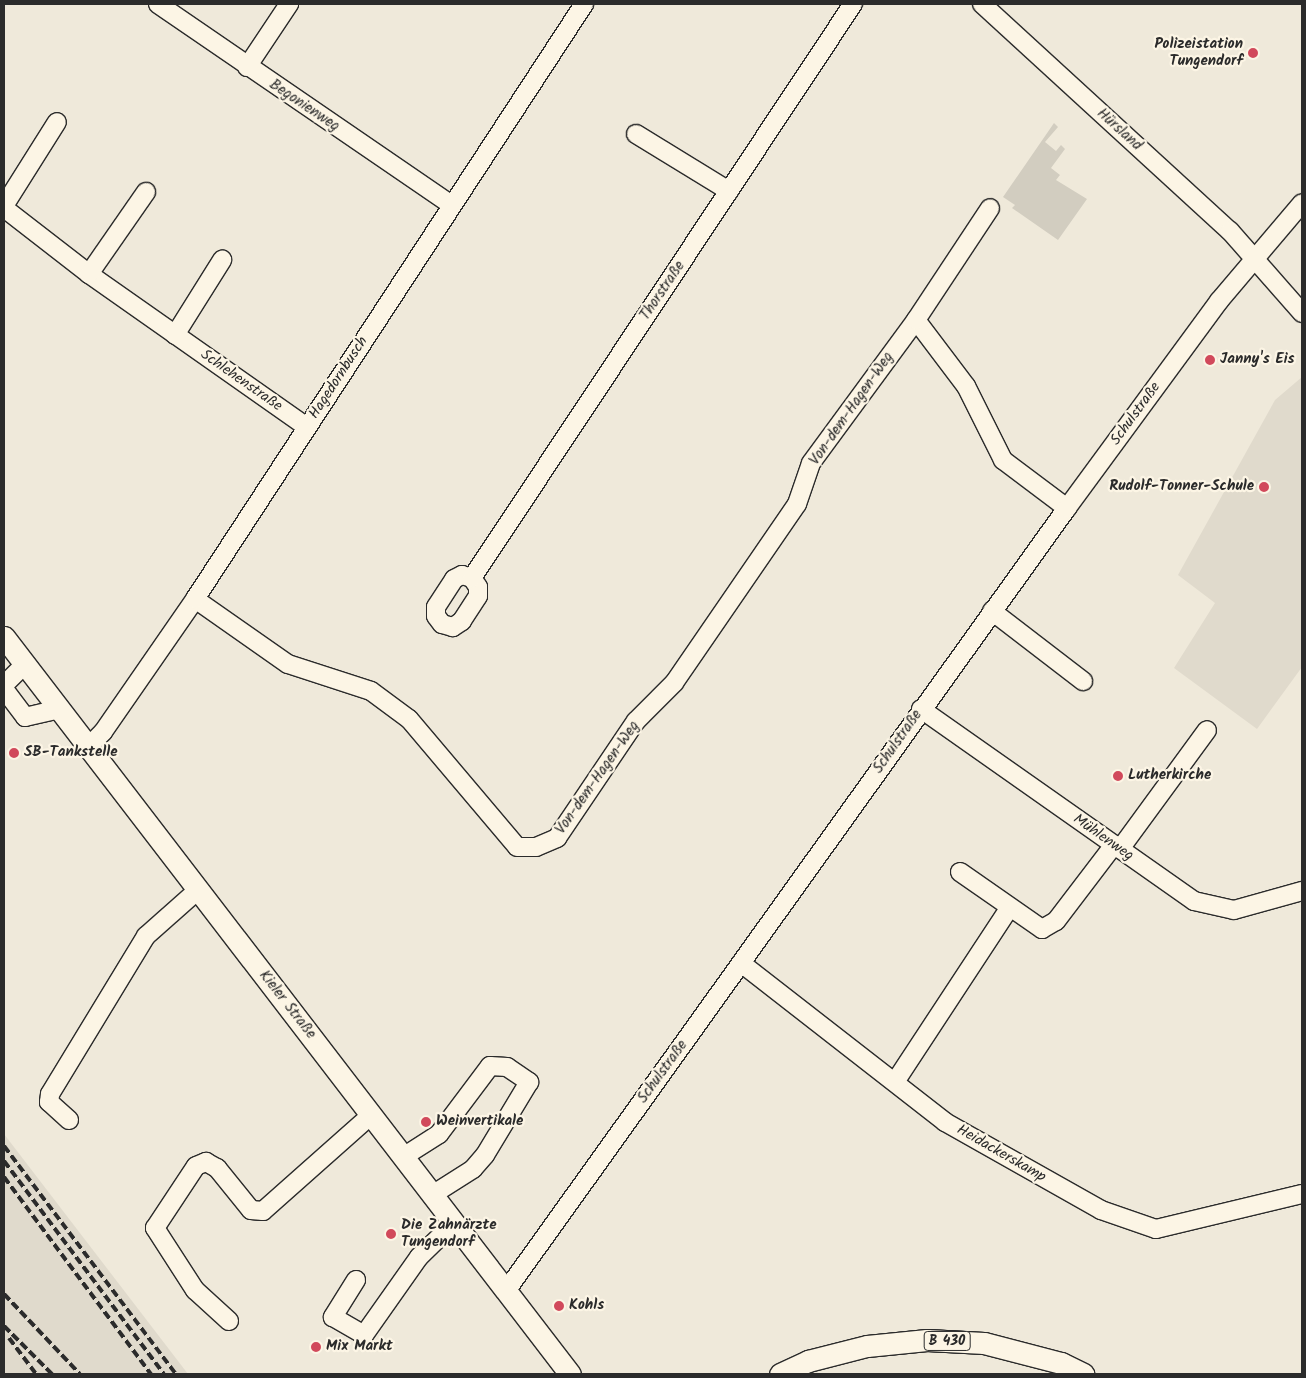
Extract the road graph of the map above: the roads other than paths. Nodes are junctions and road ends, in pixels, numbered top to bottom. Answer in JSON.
{"nodes":[{"id":1,"x":158,"y":4,"type":"edge"},
{"id":2,"x":289,"y":4,"type":"edge"},
{"id":3,"x":584,"y":4,"type":"edge"},
{"id":4,"x":853,"y":4,"type":"edge"},
{"id":5,"x":982,"y":4,"type":"edge"},
{"id":6,"x":247,"y":67,"type":"junction"},
{"id":7,"x":57,"y":122,"type":"dead end"},
{"id":8,"x":636,"y":134,"type":"dead end"},
{"id":9,"x":729,"y":191,"type":"junction"},
{"id":10,"x":146,"y":192,"type":"dead end"},
{"id":11,"x":1302,"y":203,"type":"edge"},
{"id":12,"x":452,"y":205,"type":"junction"},
{"id":13,"x":4,"y":207,"type":"edge"},
{"id":14,"x":990,"y":208,"type":"dead end"},
{"id":15,"x":1256,"y":258,"type":"junction"},
{"id":16,"x":222,"y":260,"type":"dead end"},
{"id":17,"x":89,"y":274,"type":"junction"},
{"id":18,"x":1302,"y":313,"type":"edge"},
{"id":19,"x":916,"y":320,"type":"junction"},
{"id":20,"x":175,"y":335,"type":"junction"},
{"id":21,"x":307,"y":427,"type":"junction"},
{"id":22,"x":1067,"y":508,"type":"junction"},
{"id":23,"x":472,"y":578,"type":"dead end"},
{"id":24,"x":195,"y":599,"type":"junction"},
{"id":25,"x":992,"y":611,"type":"junction"},
{"id":26,"x":4,"y":637,"type":"edge"},
{"id":27,"x":24,"y":664,"type":"junction"},
{"id":28,"x":1083,"y":680,"type":"dead end"},
{"id":29,"x":4,"y":687,"type":"edge"},
{"id":30,"x":59,"y":709,"type":"junction"},
{"id":31,"x":921,"y":709,"type":"junction"},
{"id":32,"x":1206,"y":730,"type":"dead end"},
{"id":33,"x":88,"y":747,"type":"junction"},
{"id":34,"x":1117,"y":847,"type":"junction"},
{"id":35,"x":960,"y":872,"type":"dead end"},
{"id":36,"x":198,"y":890,"type":"junction"},
{"id":37,"x":1302,"y":892,"type":"edge"},
{"id":38,"x":1010,"y":907,"type":"junction"},
{"id":39,"x":741,"y":963,"type":"junction"},
{"id":40,"x":895,"y":1082,"type":"junction"},
{"id":41,"x":371,"y":1115,"type":"junction"},
{"id":42,"x":69,"y":1120,"type":"dead end"},
{"id":43,"x":403,"y":1156,"type":"junction"},
{"id":44,"x":1302,"y":1194,"type":"edge"},
{"id":45,"x":432,"y":1195,"type":"junction"},
{"id":46,"x":454,"y":1223,"type":"junction"},
{"id":47,"x":356,"y":1280,"type":"dead end"},
{"id":48,"x":506,"y":1291,"type":"junction"},
{"id":49,"x":229,"y":1322,"type":"dead end"},
{"id":50,"x":570,"y":1374,"type":"edge"},
{"id":51,"x":780,"y":1374,"type":"edge"},
{"id":52,"x":1084,"y":1374,"type":"edge"}],
"edges":[{"from":1,"to":6,"type":"street","name":"Begonienweg"},
{"from":2,"to":6,"type":"street"},
{"from":3,"to":12,"type":"street","name":"Hagedornbusch"},
{"from":4,"to":9,"type":"street","name":"Thorstraße"},
{"from":5,"to":15,"type":"street","name":"Hürsland"},
{"from":6,"to":12,"type":"street","name":"Begonienweg"},
{"from":7,"to":13,"type":"street","name":"Schlehenstraße"},
{"from":8,"to":9,"type":"street"},
{"from":9,"to":23,"type":"street","name":"Thorstraße"},
{"from":10,"to":17,"type":"street"},
{"from":11,"to":15,"type":"street","name":"Schulstraße"},
{"from":12,"to":21,"type":"street","name":"Hagedornbusch"},
{"from":13,"to":17,"type":"street","name":"Schlehenstraße"},
{"from":14,"to":19,"type":"street","name":"Von-dem-Hagen-Weg"},
{"from":15,"to":18,"type":"street","name":"Hürsland"},
{"from":15,"to":22,"type":"street","name":"Schulstraße"},
{"from":16,"to":20,"type":"street"},
{"from":17,"to":20,"type":"street","name":"Schlehenstraße"},
{"from":19,"to":22,"type":"street"},
{"from":19,"to":24,"type":"street","name":"Von-dem-Hagen-Weg"},
{"from":20,"to":21,"type":"street","name":"Schlehenstraße"},
{"from":21,"to":24,"type":"street","name":"Hagedornbusch"},
{"from":22,"to":25,"type":"street","name":"Schulstraße"},
{"from":24,"to":33,"type":"street","name":"Hagedornbusch"},
{"from":25,"to":28,"type":"street"},
{"from":25,"to":31,"type":"street","name":"Schulstraße"},
{"from":26,"to":27,"type":"main road","name":"Kieler Straße"},
{"from":27,"to":29,"type":"street"},
{"from":27,"to":30,"type":"main road","name":"Kieler Straße"},
{"from":29,"to":30,"type":"street"},
{"from":30,"to":33,"type":"main road","name":"Kieler Straße"},
{"from":31,"to":34,"type":"street","name":"Mühlenweg"},
{"from":31,"to":39,"type":"street","name":"Schulstraße"},
{"from":32,"to":34,"type":"street"},
{"from":33,"to":36,"type":"main road","name":"Kieler Straße"},
{"from":34,"to":37,"type":"street","name":"Mühlenweg"},
{"from":34,"to":38,"type":"street"},
{"from":35,"to":38,"type":"street"},
{"from":36,"to":41,"type":"main road","name":"Kieler Straße"},
{"from":36,"to":42,"type":"street"},
{"from":38,"to":40,"type":"street"},
{"from":39,"to":40,"type":"street","name":"Heidackerskamp"},
{"from":39,"to":48,"type":"street","name":"Schulstraße"},
{"from":40,"to":44,"type":"street","name":"Heidackerskamp"},
{"from":41,"to":43,"type":"main road","name":"Kieler Straße"},
{"from":41,"to":49,"type":"street"},
{"from":43,"to":45,"type":"main road","name":"Kieler Straße"},
{"from":43,"to":45,"type":"street"},
{"from":45,"to":46,"type":"main road","name":"Kieler Straße"},
{"from":46,"to":47,"type":"street"},
{"from":46,"to":48,"type":"main road","name":"Kieler Straße"},
{"from":48,"to":50,"type":"main road","name":"Kieler Straße"},
{"from":51,"to":52,"type":"main road","number":"B 430"}]}
